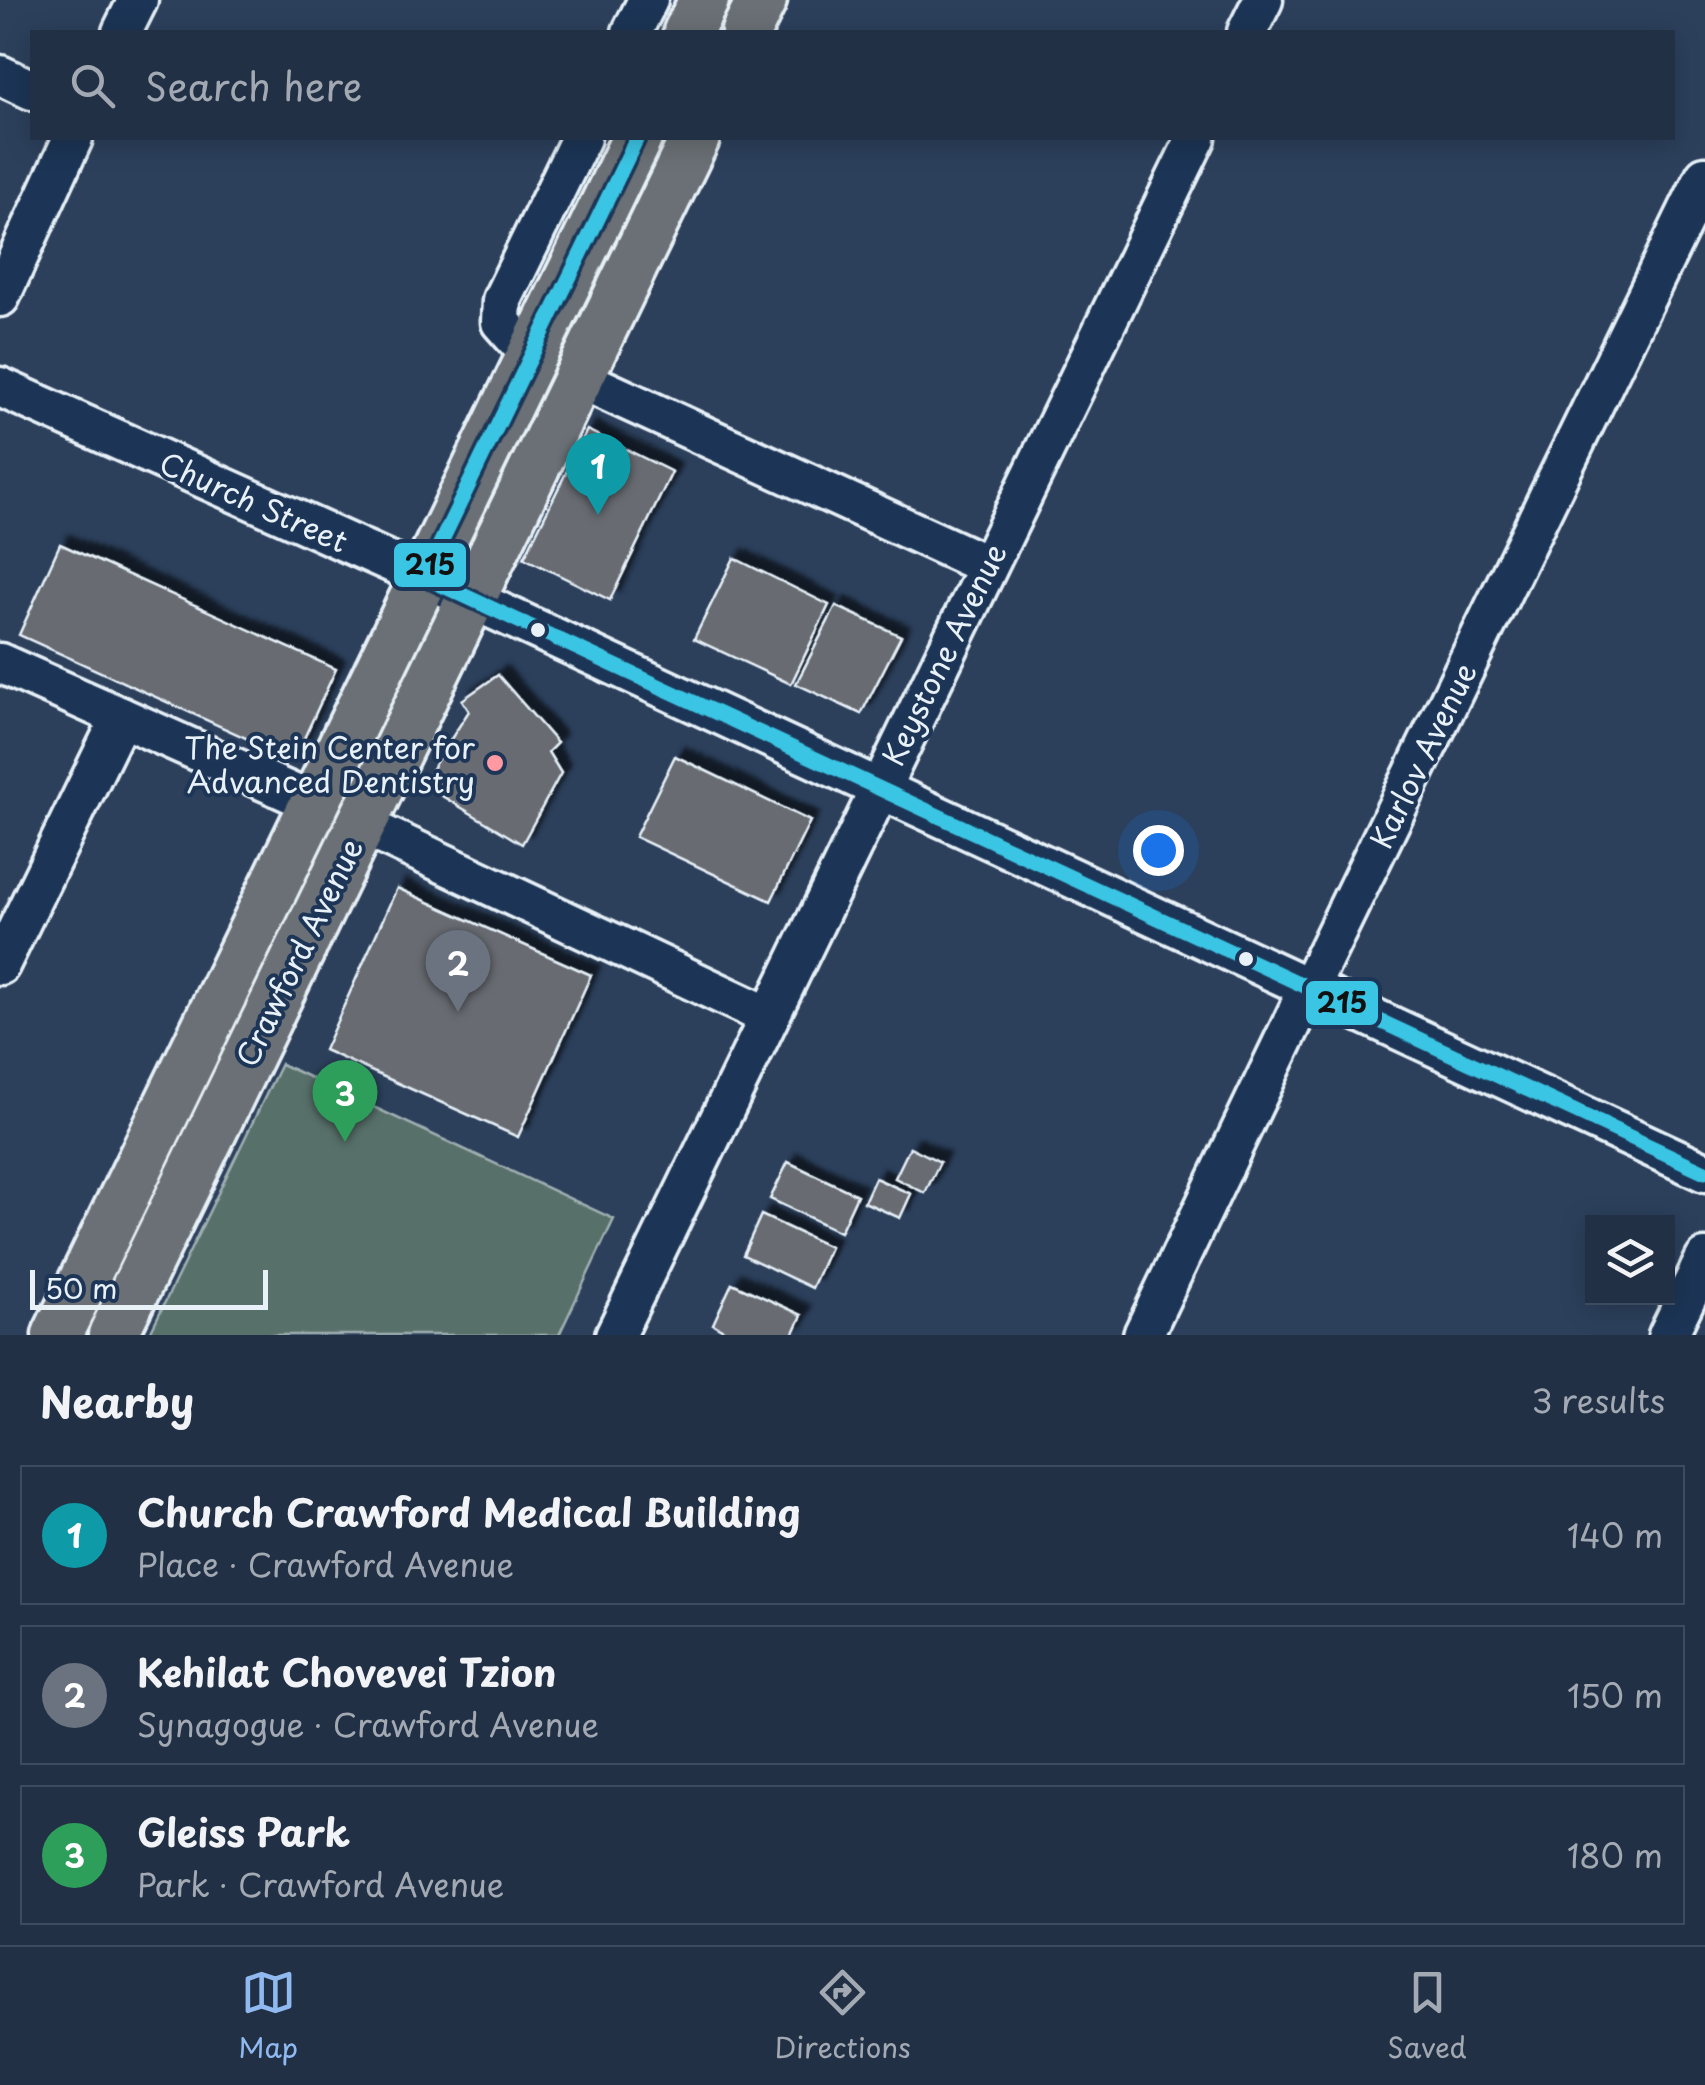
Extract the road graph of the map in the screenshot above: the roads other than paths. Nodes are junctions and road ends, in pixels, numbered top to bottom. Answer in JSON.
{"nodes":[{"id":1,"x":138,"y":0,"type":"edge"},
{"id":2,"x":648,"y":0,"type":"edge"},
{"id":3,"x":704,"y":0,"type":"edge"},
{"id":4,"x":762,"y":0,"type":"edge"},
{"id":5,"x":1263,"y":0,"type":"edge"},
{"id":6,"x":123,"y":30,"type":"edge"},
{"id":7,"x":633,"y":30,"type":"edge"},
{"id":8,"x":689,"y":30,"type":"edge"},
{"id":9,"x":747,"y":30,"type":"edge"},
{"id":10,"x":1248,"y":30,"type":"edge"},
{"id":11,"x":0,"y":75,"type":"edge"},
{"id":12,"x":30,"y":89,"type":"edge"},
{"id":13,"x":71,"y":140,"type":"edge"},
{"id":14,"x":580,"y":140,"type":"edge"},
{"id":15,"x":636,"y":140,"type":"edge"},
{"id":16,"x":694,"y":140,"type":"edge"},
{"id":17,"x":1195,"y":140,"type":"edge"},
{"id":18,"x":1705,"y":176,"type":"edge"},
{"id":19,"x":0,"y":297,"type":"edge"},
{"id":20,"x":531,"y":356,"type":"junction"},
{"id":21,"x":578,"y":378,"type":"junction"},
{"id":22,"x":4,"y":400,"type":"edge"},
{"id":23,"x":986,"y":566,"type":"junction"},
{"id":24,"x":424,"y":577,"type":"junction"},
{"id":25,"x":472,"y":599,"type":"junction"},
{"id":26,"x":0,"y":663,"type":"edge"},
{"id":27,"x":121,"y":717,"type":"junction"},
{"id":28,"x":878,"y":788,"type":"junction"},
{"id":29,"x":314,"y":803,"type":"junction"},
{"id":30,"x":360,"y":824,"type":"junction"},
{"id":31,"x":0,"y":965,"type":"edge"},
{"id":32,"x":1308,"y":988,"type":"junction"},
{"id":33,"x":768,"y":1016,"type":"junction"},
{"id":34,"x":1705,"y":1172,"type":"edge"},
{"id":35,"x":1705,"y":1259,"type":"edge"},
{"id":36,"x":56,"y":1335,"type":"edge"},
{"id":37,"x":112,"y":1335,"type":"edge"},
{"id":38,"x":615,"y":1335,"type":"edge"},
{"id":39,"x":1143,"y":1335,"type":"edge"},
{"id":40,"x":1668,"y":1335,"type":"edge"}],
"edges":[{"from":1,"to":6,"type":"street"},
{"from":2,"to":7,"type":"street"},
{"from":3,"to":8,"type":"main road"},
{"from":4,"to":9,"type":"main road"},
{"from":5,"to":10,"type":"street"},
{"from":11,"to":12,"type":"street"},
{"from":13,"to":19,"type":"street"},
{"from":14,"to":20,"type":"street"},
{"from":15,"to":20,"type":"main road","name":"Crawford Avenue"},
{"from":16,"to":21,"type":"main road","name":"Crawford Avenue"},
{"from":17,"to":23,"type":"street","name":"Keystone Avenue"},
{"from":18,"to":32,"type":"street","name":"Karlov Avenue"},
{"from":20,"to":24,"type":"main road","name":"Crawford Avenue"},
{"from":21,"to":23,"type":"street"},
{"from":21,"to":25,"type":"main road","name":"Crawford Avenue"},
{"from":22,"to":24,"type":"street","name":"Church Street"},
{"from":23,"to":28,"type":"street","name":"Keystone Avenue"},
{"from":24,"to":25,"type":"street","name":"Church Street"},
{"from":24,"to":29,"type":"main road","name":"Crawford Avenue"},
{"from":25,"to":28,"type":"street","name":"Church Street"},
{"from":25,"to":30,"type":"main road","name":"Crawford Avenue"},
{"from":26,"to":27,"type":"street"},
{"from":27,"to":29,"type":"street"},
{"from":27,"to":31,"type":"street"},
{"from":28,"to":32,"type":"street","name":"Church Street"},
{"from":28,"to":33,"type":"street","name":"Keystone Avenue"},
{"from":29,"to":36,"type":"main road","name":"Crawford Avenue"},
{"from":30,"to":33,"type":"street"},
{"from":30,"to":37,"type":"main road","name":"Crawford Avenue"},
{"from":32,"to":34,"type":"street","name":"Church Street"},
{"from":32,"to":39,"type":"street","name":"Karlov Avenue"},
{"from":33,"to":38,"type":"street","name":"Keystone Avenue"},
{"from":35,"to":40,"type":"street"}]}
